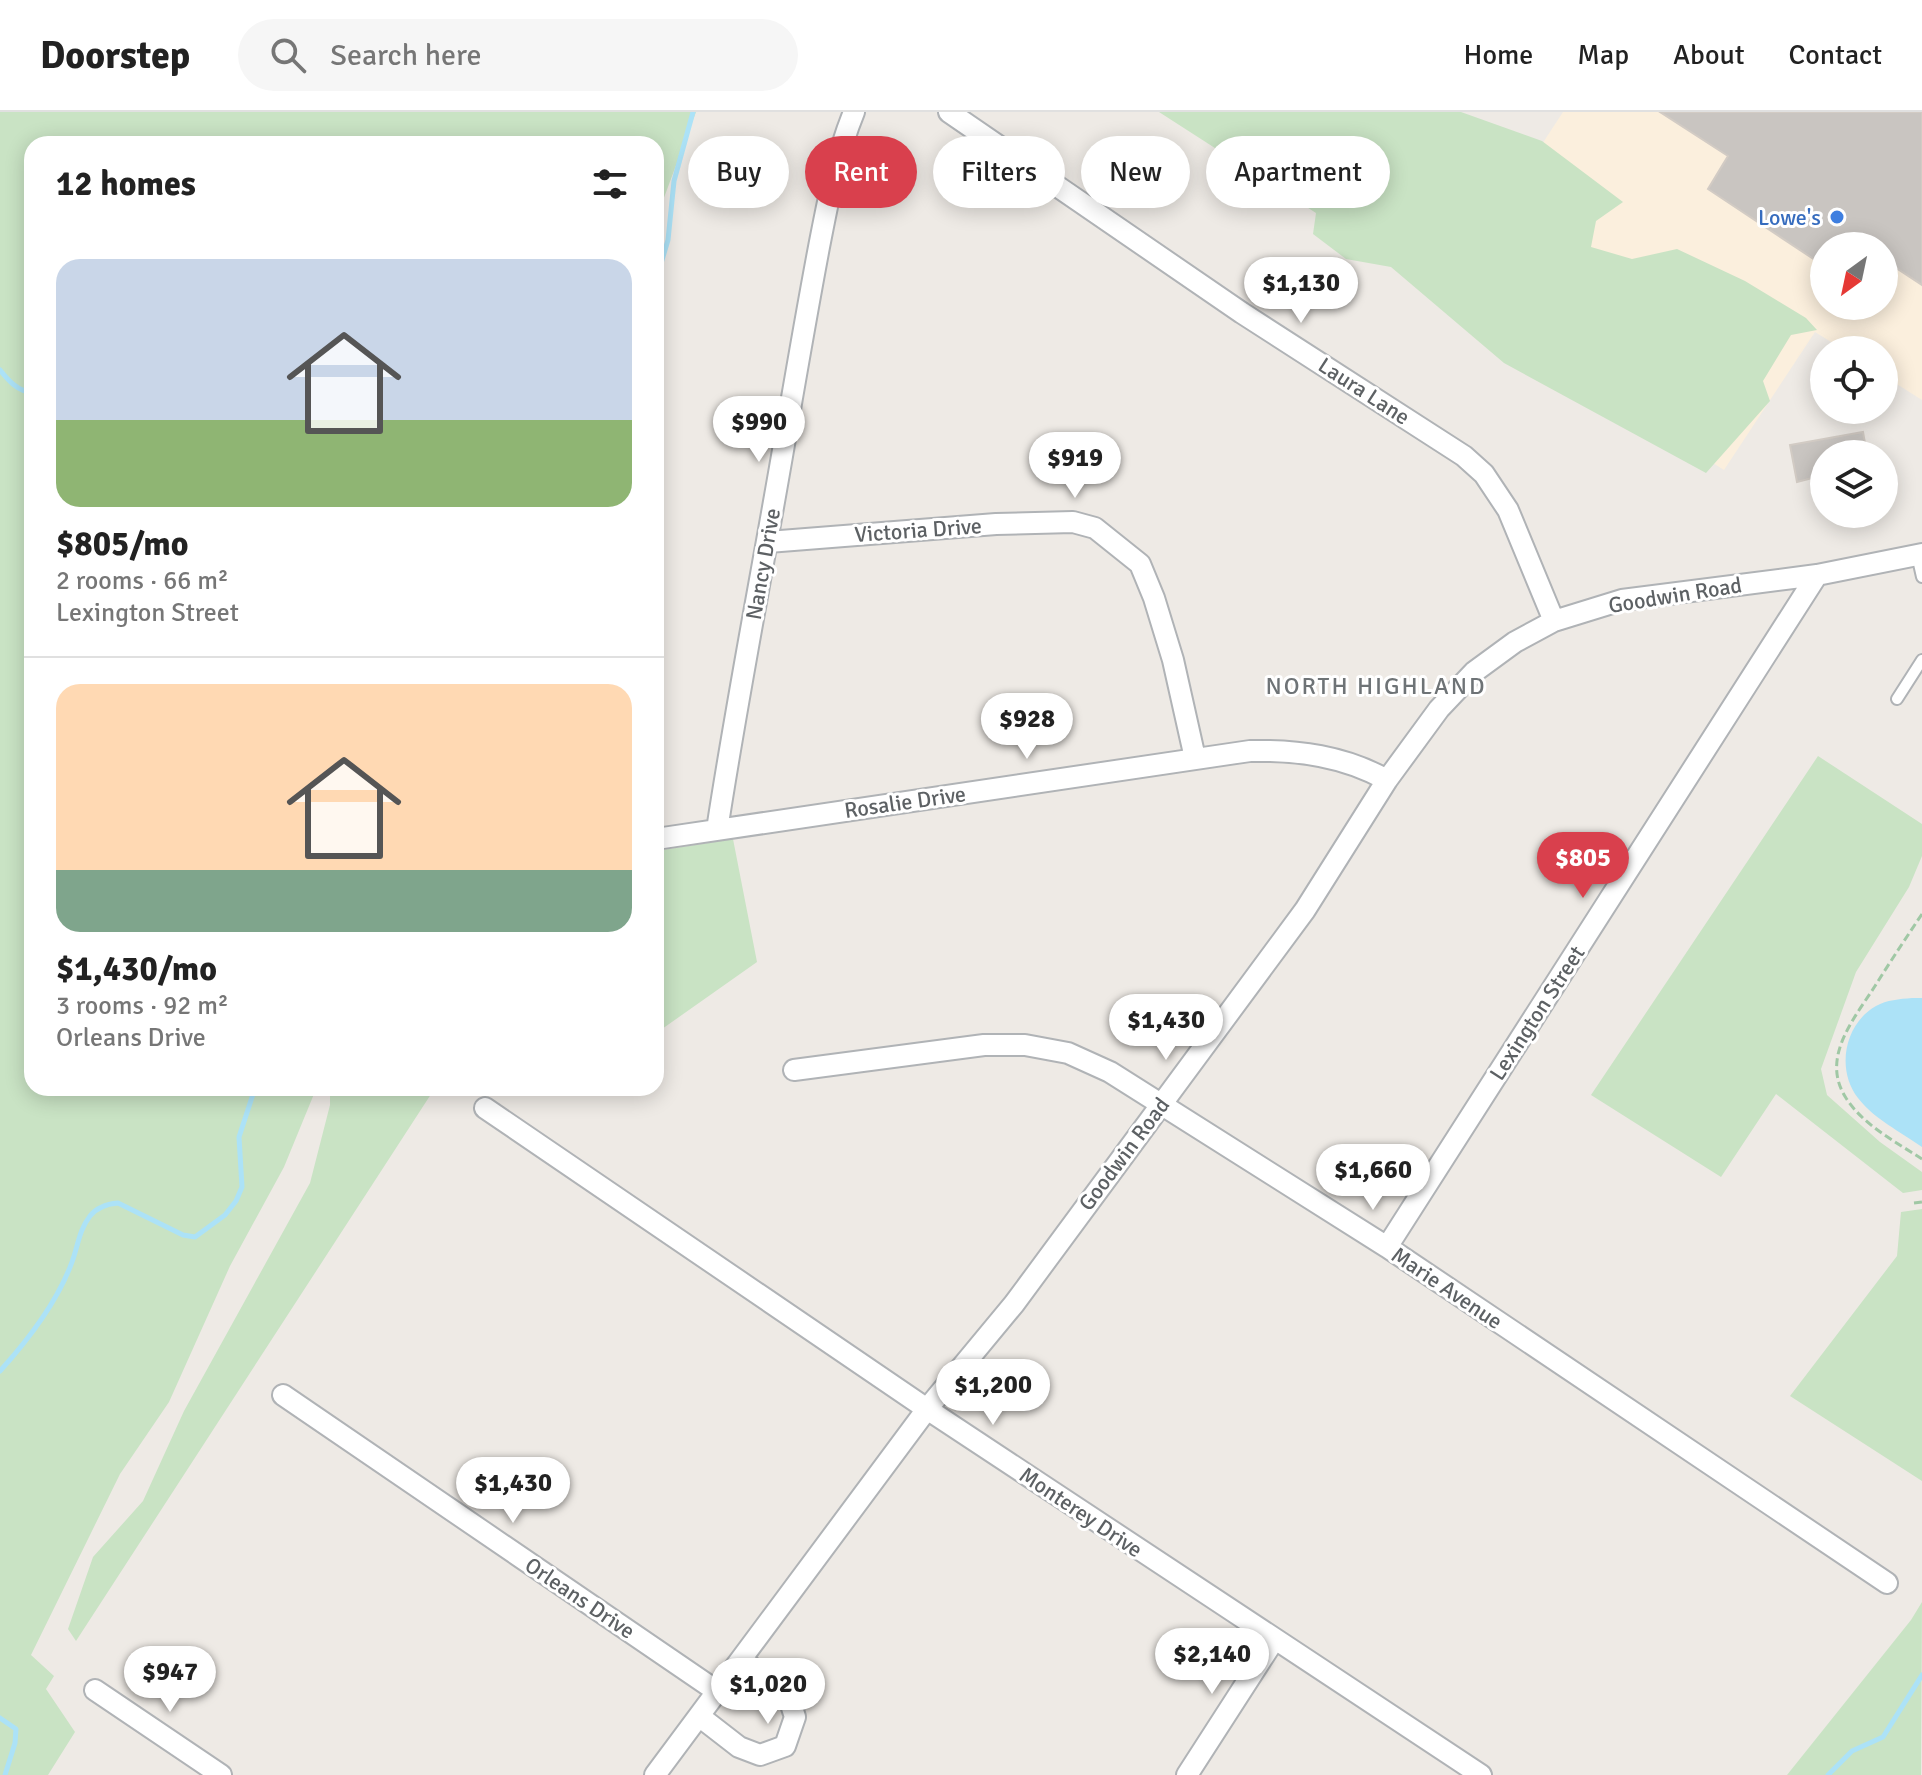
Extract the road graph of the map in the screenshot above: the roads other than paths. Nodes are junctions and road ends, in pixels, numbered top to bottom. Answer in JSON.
{"nodes":[{"id":1,"x":854,"y":112,"type":"edge"},
{"id":2,"x":949,"y":112,"type":"edge"},
{"id":3,"x":768,"y":542,"type":"junction"},
{"id":4,"x":1920,"y":554,"type":"edge"},
{"id":5,"x":1817,"y":575,"type":"junction"},
{"id":6,"x":1922,"y":577,"type":"edge"},
{"id":7,"x":1554,"y":621,"type":"junction"},
{"id":8,"x":1922,"y":660,"type":"edge"},
{"id":9,"x":1897,"y":699,"type":"dead end"},
{"id":10,"x":1195,"y":758,"type":"junction"},
{"id":11,"x":1387,"y":780,"type":"junction"},
{"id":12,"x":717,"y":830,"type":"junction"},
{"id":13,"x":664,"y":838,"type":"edge"},
{"id":14,"x":794,"y":1070,"type":"dead end"},
{"id":15,"x":1163,"y":1103,"type":"junction"},
{"id":16,"x":485,"y":1108,"type":"dead end"},
{"id":17,"x":1387,"y":1247,"type":"junction"},
{"id":18,"x":283,"y":1395,"type":"dead end"},
{"id":19,"x":927,"y":1409,"type":"junction"},
{"id":20,"x":1887,"y":1583,"type":"dead end"},
{"id":21,"x":1274,"y":1640,"type":"junction"},
{"id":22,"x":742,"y":1660,"type":"junction"},
{"id":23,"x":95,"y":1690,"type":"dead end"},
{"id":24,"x":718,"y":1692,"type":"junction"},
{"id":25,"x":699,"y":1716,"type":"junction"},
{"id":26,"x":221,"y":1775,"type":"edge"},
{"id":27,"x":655,"y":1775,"type":"edge"},
{"id":28,"x":1187,"y":1775,"type":"edge"},
{"id":29,"x":1481,"y":1775,"type":"edge"}],
"edges":[{"from":1,"to":3,"type":"street","name":"Nancy Drive"},
{"from":2,"to":7,"type":"street","name":"Laura Lane"},
{"from":3,"to":10,"type":"street","name":"Victoria Drive"},
{"from":3,"to":12,"type":"street","name":"Nancy Drive"},
{"from":4,"to":5,"type":"street","name":"Goodwin Road"},
{"from":4,"to":6,"type":"lane"},
{"from":5,"to":7,"type":"street","name":"Goodwin Road"},
{"from":5,"to":17,"type":"street","name":"Lexington Street"},
{"from":7,"to":11,"type":"street","name":"Goodwin Road"},
{"from":8,"to":9,"type":"lane"},
{"from":10,"to":11,"type":"street","name":"Rosalie Drive"},
{"from":10,"to":12,"type":"street","name":"Rosalie Drive"},
{"from":11,"to":15,"type":"street","name":"Goodwin Road"},
{"from":12,"to":13,"type":"street","name":"Rosalie Drive"},
{"from":14,"to":15,"type":"street","name":"Marie Avenue"},
{"from":15,"to":17,"type":"street","name":"Marie Avenue"},
{"from":15,"to":19,"type":"street","name":"Goodwin Road"},
{"from":16,"to":19,"type":"street","name":"Monterey Drive"},
{"from":17,"to":20,"type":"street","name":"Marie Avenue"},
{"from":18,"to":24,"type":"street","name":"Orleans Drive"},
{"from":19,"to":21,"type":"street","name":"Monterey Drive"},
{"from":19,"to":22,"type":"street","name":"Goodwin Road"},
{"from":21,"to":28,"type":"street"},
{"from":21,"to":29,"type":"street","name":"Monterey Drive"},
{"from":22,"to":24,"type":"street","name":"Goodwin Road"},
{"from":22,"to":25,"type":"street"},
{"from":23,"to":26,"type":"street"},
{"from":24,"to":25,"type":"street","name":"Goodwin Road"},
{"from":25,"to":27,"type":"street","name":"Goodwin Road"}]}
